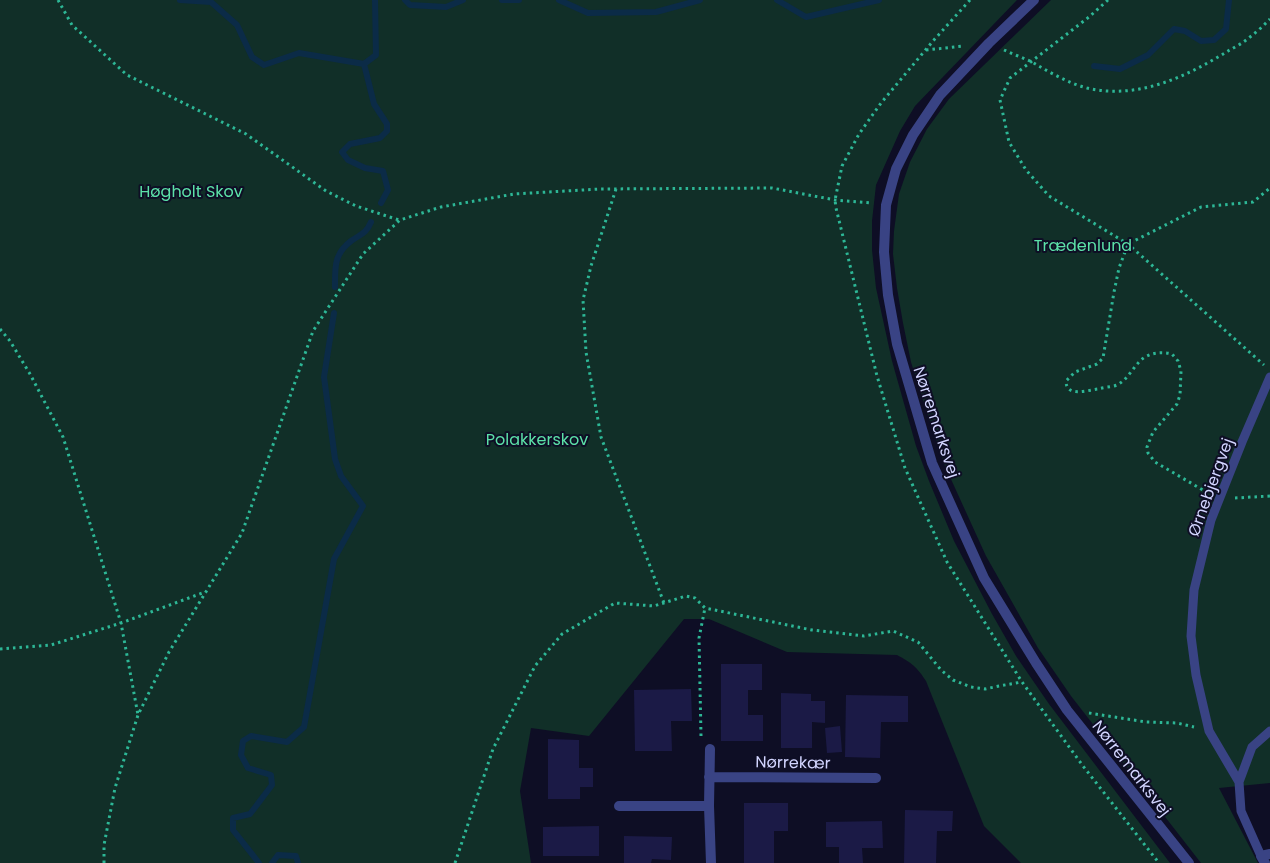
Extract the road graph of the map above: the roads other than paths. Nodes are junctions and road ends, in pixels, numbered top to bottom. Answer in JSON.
{"nodes":[{"id":1,"x":1034,"y":0,"type":"edge"},
{"id":2,"x":1270,"y":377,"type":"edge"},
{"id":3,"x":1270,"y":731,"type":"edge"},
{"id":4,"x":710,"y":749,"type":"road end"},
{"id":5,"x":709,"y":777,"type":"junction"},
{"id":6,"x":876,"y":778,"type":"dead end"},
{"id":7,"x":1238,"y":782,"type":"junction"},
{"id":8,"x":618,"y":806,"type":"dead end"},
{"id":9,"x":709,"y":806,"type":"junction"},
{"id":10,"x":1265,"y":858,"type":"edge"},
{"id":11,"x":711,"y":863,"type":"edge"},
{"id":12,"x":1188,"y":863,"type":"edge"}],
"edges":[{"from":1,"to":12,"type":"street","name":"Nørremarksvej"},
{"from":2,"to":7,"type":"lane","name":"Ørnebjergvej"},
{"from":3,"to":7,"type":"lane","name":"Ørnebjergvej"},
{"from":4,"to":5,"type":"street"},
{"from":5,"to":6,"type":"street","name":"Nørrekær"},
{"from":5,"to":9,"type":"street"},
{"from":7,"to":10,"type":"lane","name":"Ørnebjergvej"},
{"from":8,"to":9,"type":"street"},
{"from":9,"to":11,"type":"street"}]}
